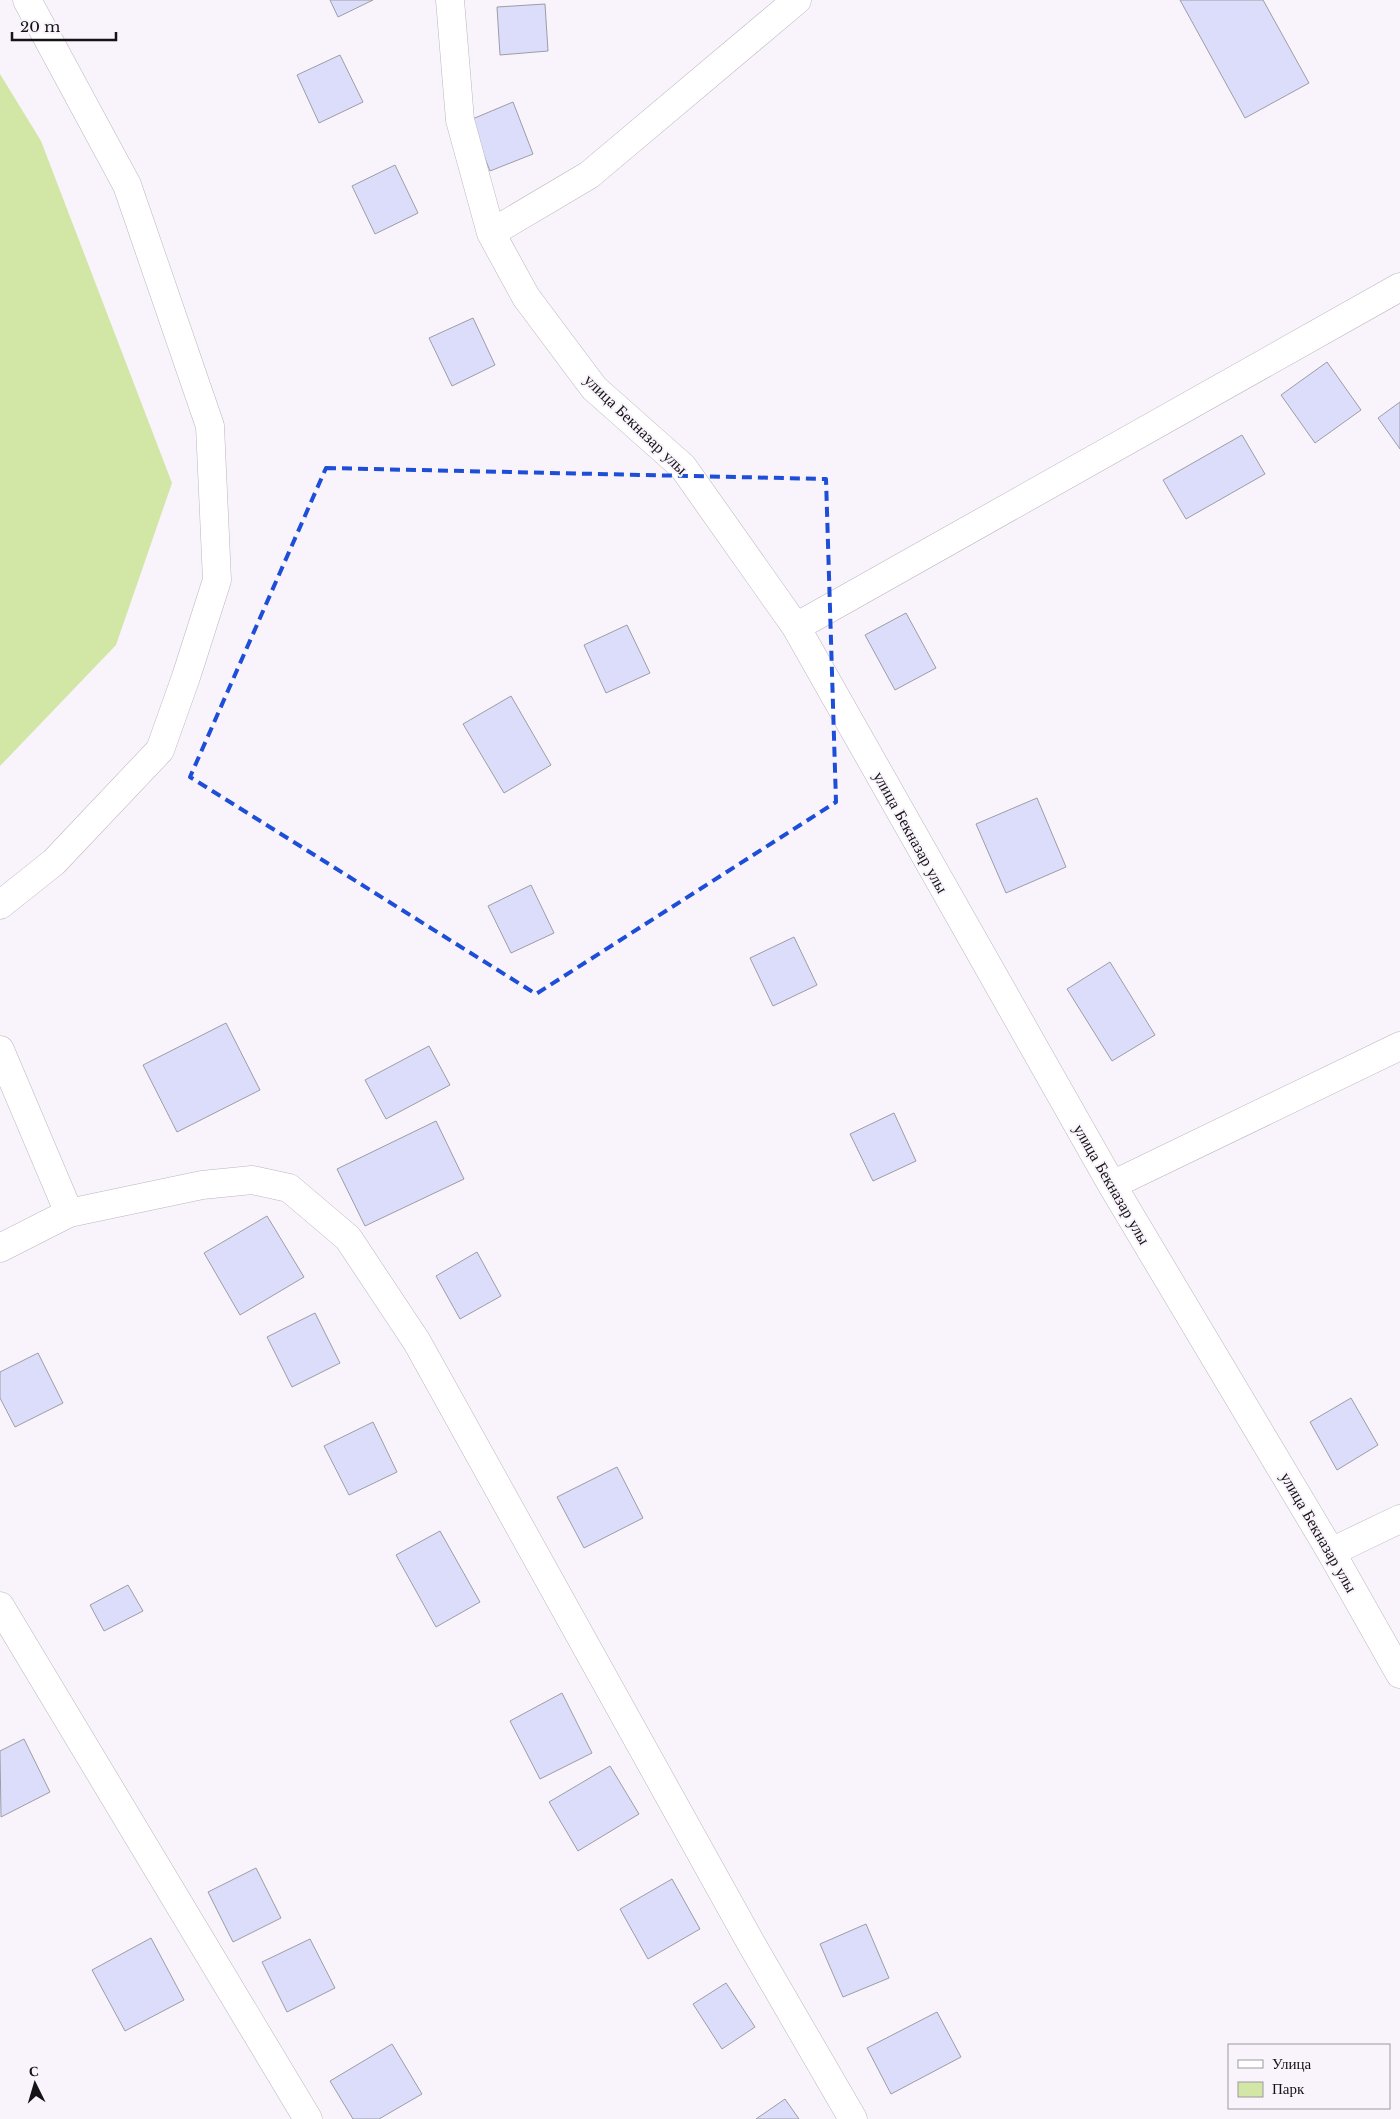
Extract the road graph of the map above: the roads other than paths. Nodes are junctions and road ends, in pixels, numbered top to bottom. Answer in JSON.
{"nodes":[{"id":1,"x":27,"y":0,"type":"edge"},
{"id":2,"x":450,"y":0,"type":"edge"},
{"id":3,"x":797,"y":0,"type":"edge"},
{"id":4,"x":491,"y":233,"type":"junction"},
{"id":5,"x":1400,"y":287,"type":"edge"},
{"id":6,"x":796,"y":627,"type":"junction"},
{"id":7,"x":0,"y":905,"type":"edge"},
{"id":8,"x":1400,"y":1046,"type":"edge"},
{"id":9,"x":0,"y":1050,"type":"edge"},
{"id":10,"x":1112,"y":1185,"type":"junction"},
{"id":11,"x":69,"y":1213,"type":"junction"},
{"id":12,"x":0,"y":1248,"type":"edge"},
{"id":13,"x":1400,"y":1519,"type":"edge"},
{"id":14,"x":1331,"y":1552,"type":"junction"},
{"id":15,"x":0,"y":1606,"type":"edge"},
{"id":16,"x":1400,"y":1674,"type":"edge"},
{"id":17,"x":308,"y":2119,"type":"edge"},
{"id":18,"x":853,"y":2119,"type":"edge"}],
"edges":[{"from":1,"to":7,"type":"street"},
{"from":2,"to":4,"type":"street","name":"улица Бекназар улы"},
{"from":3,"to":4,"type":"street"},
{"from":4,"to":6,"type":"street","name":"улица Бекназар улы"},
{"from":5,"to":6,"type":"street"},
{"from":6,"to":10,"type":"street","name":"улица Бекназар улы"},
{"from":8,"to":10,"type":"street"},
{"from":9,"to":11,"type":"street"},
{"from":10,"to":14,"type":"street","name":"улица Бекназар улы"},
{"from":11,"to":12,"type":"street"},
{"from":11,"to":18,"type":"street"},
{"from":13,"to":14,"type":"street"},
{"from":14,"to":16,"type":"street","name":"улица Бекназар улы"},
{"from":15,"to":17,"type":"street"}]}
